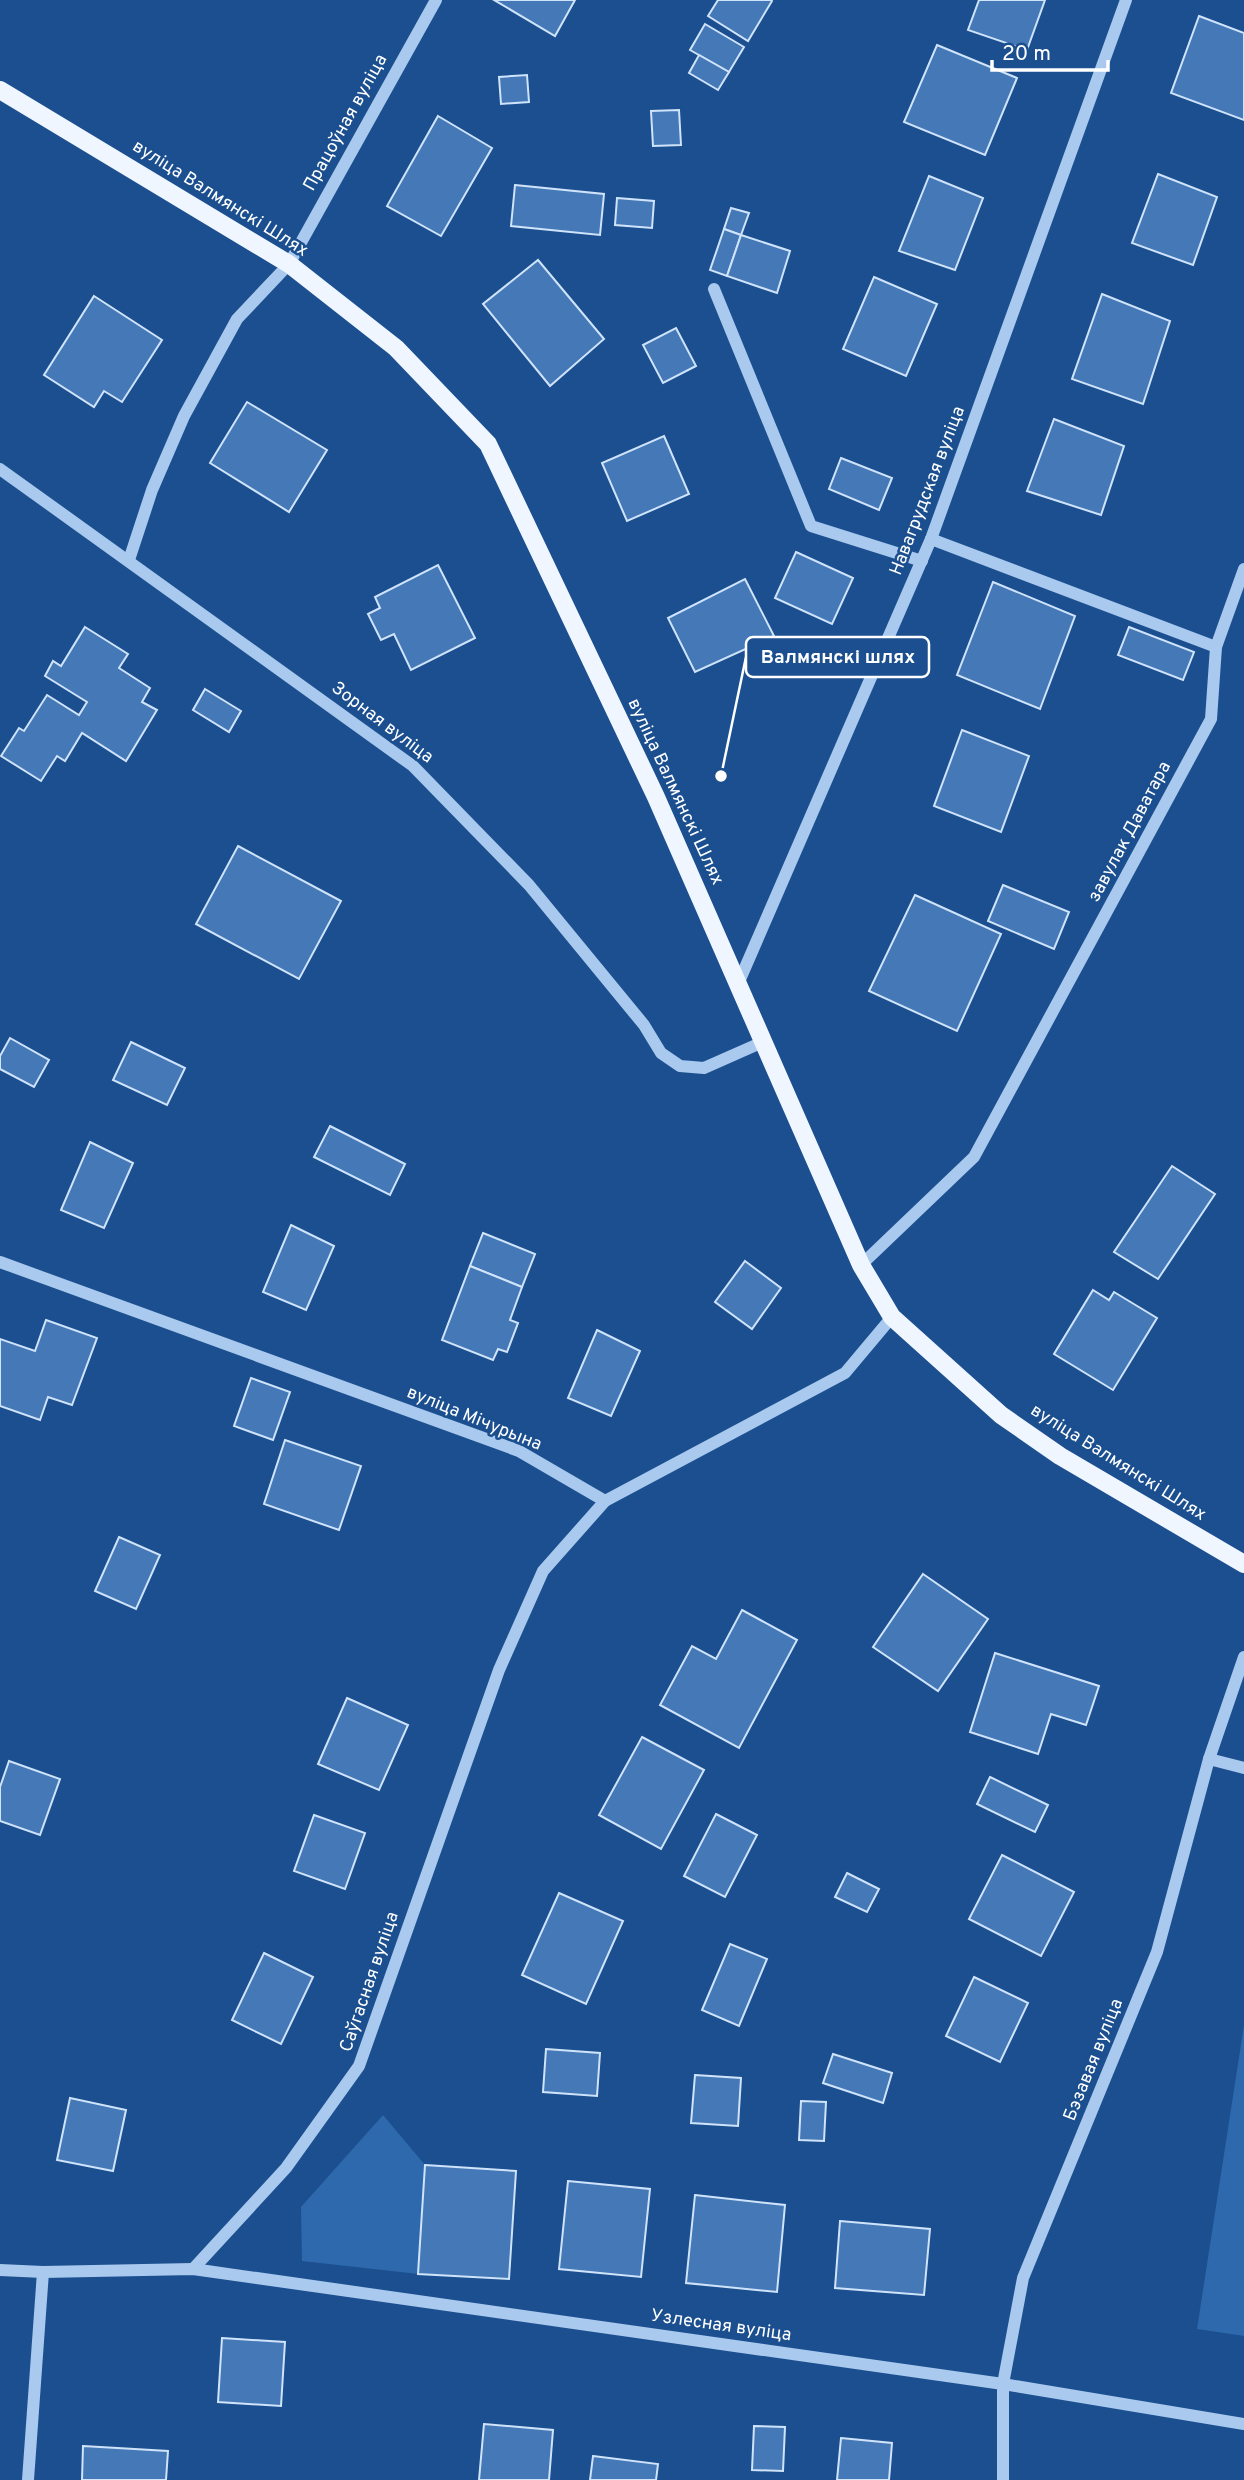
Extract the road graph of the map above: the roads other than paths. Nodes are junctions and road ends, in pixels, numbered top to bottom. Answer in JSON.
{"nodes":[{"id":1,"x":436,"y":0,"type":"edge"},
{"id":2,"x":1126,"y":0,"type":"edge"},
{"id":3,"x":0,"y":90,"type":"edge"},
{"id":4,"x":289,"y":264,"type":"junction"},
{"id":5,"x":713,"y":289,"type":"dead end"},
{"id":6,"x":0,"y":469,"type":"edge"},
{"id":7,"x":931,"y":539,"type":"junction"},
{"id":8,"x":129,"y":560,"type":"junction"},
{"id":9,"x":922,"y":561,"type":"junction"},
{"id":10,"x":1244,"y":569,"type":"edge"},
{"id":11,"x":1216,"y":647,"type":"junction"},
{"id":12,"x":738,"y":984,"type":"junction"},
{"id":13,"x":763,"y":1042,"type":"junction"},
{"id":14,"x":0,"y":1262,"type":"edge"},
{"id":15,"x":861,"y":1265,"type":"junction"},
{"id":16,"x":892,"y":1317,"type":"junction"},
{"id":17,"x":605,"y":1501,"type":"junction"},
{"id":18,"x":1244,"y":1564,"type":"edge"},
{"id":19,"x":1244,"y":1657,"type":"edge"},
{"id":20,"x":1209,"y":1759,"type":"junction"},
{"id":21,"x":1244,"y":1768,"type":"edge"},
{"id":22,"x":193,"y":2269,"type":"junction"},
{"id":23,"x":0,"y":2270,"type":"edge"},
{"id":24,"x":43,"y":2272,"type":"junction"},
{"id":25,"x":1003,"y":2384,"type":"junction"},
{"id":26,"x":1244,"y":2424,"type":"edge"},
{"id":27,"x":28,"y":2480,"type":"edge"},
{"id":28,"x":1003,"y":2480,"type":"edge"}],
"edges":[{"from":1,"to":4,"type":"street","name":"Працоўная вуліца"},
{"from":2,"to":7,"type":"street","name":"Навагрудская вуліца"},
{"from":3,"to":4,"type":"main road","name":"вуліца Валмянскі Шлях"},
{"from":4,"to":8,"type":"street","name":"Працоўная вуліца"},
{"from":4,"to":12,"type":"main road","name":"вуліца Валмянскі Шлях"},
{"from":5,"to":9,"type":"street"},
{"from":6,"to":8,"type":"street","name":"Зорная вуліца"},
{"from":7,"to":9,"type":"street","name":"Навагрудская вуліца"},
{"from":7,"to":11,"type":"street"},
{"from":8,"to":13,"type":"street","name":"Зорная вуліца"},
{"from":9,"to":12,"type":"street","name":"Навагрудская вуліца"},
{"from":10,"to":11,"type":"street","name":"завулак Даватара"},
{"from":11,"to":15,"type":"street","name":"завулак Даватара"},
{"from":12,"to":13,"type":"main road","name":"вуліца Валмянскі Шлях"},
{"from":13,"to":15,"type":"main road","name":"вуліца Валмянскі Шлях"},
{"from":14,"to":17,"type":"street","name":"вуліца Мічурына"},
{"from":15,"to":16,"type":"main road","name":"вуліца Валмянскі Шлях"},
{"from":16,"to":17,"type":"street"},
{"from":16,"to":18,"type":"main road","name":"вуліца Валмянскі Шлях"},
{"from":17,"to":22,"type":"street","name":"Саўгасная вуліца"},
{"from":19,"to":20,"type":"street","name":"Бэзавая вуліца"},
{"from":20,"to":21,"type":"street"},
{"from":20,"to":25,"type":"street","name":"Бэзавая вуліца"},
{"from":22,"to":24,"type":"street"},
{"from":22,"to":25,"type":"street","name":"Узлесная вуліца"},
{"from":23,"to":24,"type":"street"},
{"from":24,"to":27,"type":"street"},
{"from":25,"to":26,"type":"street","name":"Узлесная вуліца"},
{"from":25,"to":28,"type":"street","name":"Бэзавая вуліца"}]}
